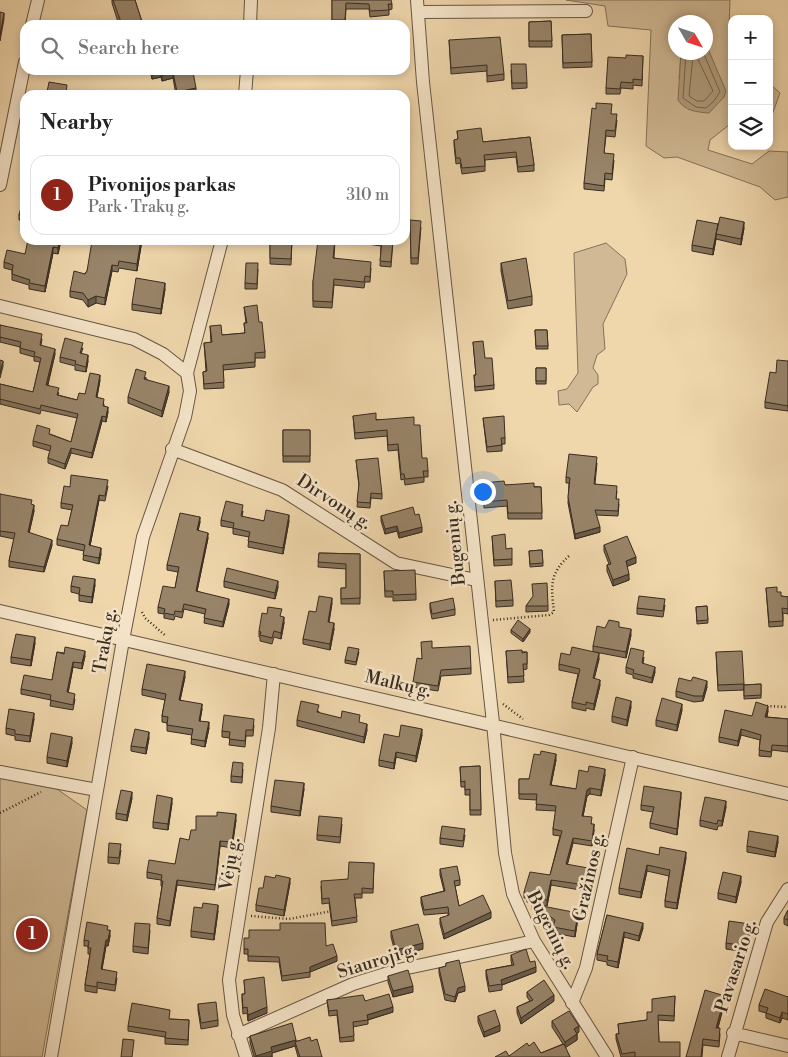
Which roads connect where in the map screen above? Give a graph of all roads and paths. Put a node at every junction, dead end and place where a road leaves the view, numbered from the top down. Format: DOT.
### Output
graph roads {
  1 [pos="38,0"];
  2 [pos="251,0"];
  3 [pos="418,6"];
  4 [pos="586,11"];
  5 [pos="33,20"];
  6 [pos="250,20"];
  7 [pos="22,75"];
  8 [pos="247,75"];
  9 [pos="245,90"];
  10 [pos="0,185"];
  11 [pos="221,245"];
  12 [pos="0,306"];
  13 [pos="187,373"];
  14 [pos="172,449"];
  15 [pos="570,555"];
  16 [pos="476,580"];
  17 [pos="141,607"];
  18 [pos="0,611"];
  19 [pos="482,621"];
  20 [pos="123,640"];
  21 [pos="185,654"];
  22 [pos="274,674"];
  23 [pos="490,694"];
  24 [pos="761,705"];
  25 [pos="788,708"];
  26 [pos="525,720"];
  27 [pos="493,724"];
  28 [pos="633,757"];
  29 [pos="0,772"];
  30 [pos="59,783"];
  31 [pos="97,790"];
  32 [pos="788,794"];
  33 [pos="0,813"];
  34 [pos="788,889"];
  35 [pos="335,909"];
  36 [pos="240,914"];
  37 [pos="534,941"];
  38 [pos="572,1003"];
  39 [pos="733,1033"];
  40 [pos="238,1035"];
  41 [pos="788,1046"];
  42 [pos="51,1057"];
  43 [pos="246,1057"];
  44 [pos="607,1057"];
  45 [pos="728,1057"];
  1 -- 5 [label="street"];
  2 -- 6 [label="street"];
  3 -- 4 [label="street"];
  3 -- 16 [label="street, Bugenių g."];
  7 -- 10 [label="street"];
  8 -- 9 [label="street"];
  11 -- 13 [label="street, Trakų g."];
  12 -- 13 [label="street"];
  13 -- 14 [label="street, Trakų g."];
  14 -- 16 [label="street, Dirvonų g."];
  14 -- 20 [label="street, Trakų g."];
  15 -- 19 [label="path"];
  16 -- 19 [label="street, Bugenių g."];
  17 -- 21 [label="path"];
  18 -- 20 [label="street, Malkų g."];
  19 -- 23 [label="street, Bugenių g."];
  20 -- 21 [label="street, Malkų g."];
  20 -- 31 [label="street, Trakų g."];
  21 -- 22 [label="street, Malkų g."];
  22 -- 27 [label="street, Malkų g."];
  22 -- 36 [label="street, Vėjų g."];
  23 -- 26 [label="path"];
  23 -- 27 [label="street, Bugenių g."];
  24 -- 25 [label="path"];
  27 -- 28 [label="street, Malkų g."];
  27 -- 37 [label="street, Bugenių g."];
  28 -- 32 [label="street, Malkų g."];
  28 -- 38 [label="street, Gražinos g."];
  29 -- 30 [label="street"];
  30 -- 31 [label="street"];
  30 -- 33 [label="path"];
  31 -- 42 [label="street, Trakų g."];
  34 -- 39 [label="street, Pavasario g."];
  35 -- 36 [label="path"];
  36 -- 40 [label="street, Vėjų g."];
  37 -- 38 [label="street, Bugenių g."];
  37 -- 40 [label="street, Siauroji g."];
  38 -- 44 [label="street, Bugenių g."];
  39 -- 41 [label="street"];
  39 -- 45 [label="street, Pavasario g."];
  40 -- 43 [label="street, Vėjų g."];
}
